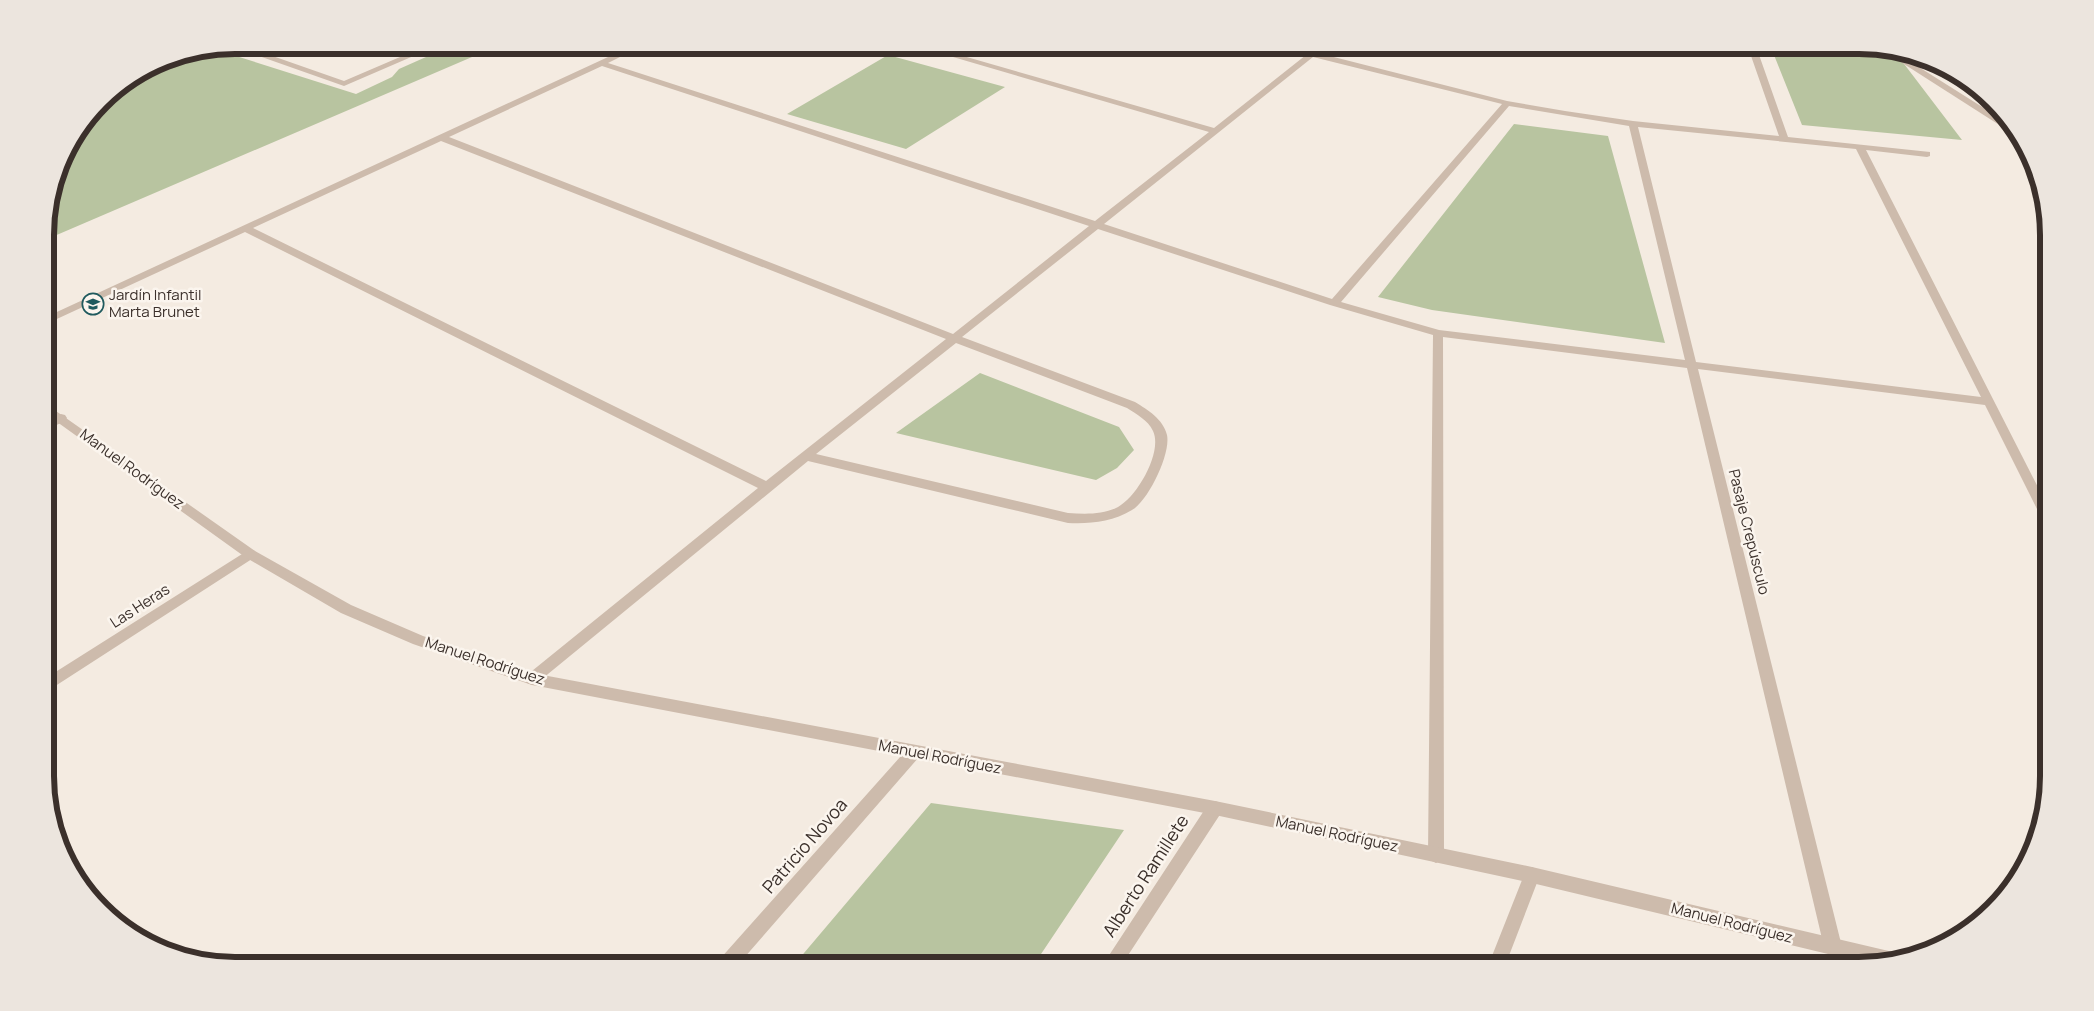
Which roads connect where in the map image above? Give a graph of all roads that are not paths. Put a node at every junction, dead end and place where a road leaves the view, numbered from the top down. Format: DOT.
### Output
graph roads {
  1 [pos="259,54"];
  2 [pos="414,54"];
  3 [pos="620,54"];
  4 [pos="947,54"];
  5 [pos="1312,54"];
  6 [pos="1755,54"];
  7 [pos="1899,58"];
  8 [pos="601,63"];
  9 [pos="1507,103"];
  10 [pos="2002,123"];
  11 [pos="1633,124"];
  12 [pos="1216,131"];
  13 [pos="440,137"];
  14 [pos="1785,140"];
  15 [pos="1860,148"];
  16 [pos="1927,154"];
  17 [pos="1096,227"];
  18 [pos="245,228"];
  19 [pos="1334,303"];
  20 [pos="54,317"];
  21 [pos="1438,333"];
  22 [pos="954,338"];
  23 [pos="1691,365"];
  24 [pos="1989,402"];
  25 [pos="54,413"];
  26 [pos="61,418"];
  27 [pos="54,422"];
  28 [pos="805,456"];
  29 [pos="766,487"];
  30 [pos="2040,503"];
  31 [pos="250,554"];
  32 [pos="532,678"];
  33 [pos="54,681"];
  34 [pos="914,752"];
  35 [pos="1214,808"];
  36 [pos="1436,855"];
  37 [pos="1532,875"];
  38 [pos="1833,947"];
  39 [pos="733,957"];
  40 [pos="1117,957"];
  41 [pos="1500,957"];
  42 [pos="1875,957"];
  1 -- 2 [label="street"];
  3 -- 8 [label="street"];
  4 -- 12 [label="street"];
  5 -- 9 [label="street"];
  5 -- 12 [label="street"];
  6 -- 14 [label="street"];
  7 -- 10 [label="street"];
  8 -- 13 [label="street"];
  8 -- 17 [label="street"];
  9 -- 11 [label="street"];
  9 -- 19 [label="street"];
  11 -- 14 [label="street"];
  11 -- 23 [label="street, Pasaje Crepúsculo"];
  12 -- 17 [label="street"];
  13 -- 18 [label="street"];
  13 -- 22 [label="street"];
  14 -- 15 [label="street"];
  15 -- 16 [label="street"];
  15 -- 24 [label="street"];
  17 -- 19 [label="street"];
  17 -- 22 [label="street"];
  18 -- 20 [label="street"];
  18 -- 29 [label="street"];
  19 -- 21 [label="street"];
  21 -- 23 [label="street"];
  21 -- 36 [label="street"];
  22 -- 28 [label="street"];
  22 -- 28 [label="street"];
  23 -- 24 [label="street"];
  23 -- 38 [label="street, Pasaje Crepúsculo"];
  24 -- 30 [label="street"];
  25 -- 26 [label="street, Manuel Rodríguez"];
  26 -- 27 [label="street"];
  26 -- 31 [label="street, Manuel Rodríguez"];
  28 -- 29 [label="street"];
  29 -- 32 [label="street"];
  31 -- 32 [label="street, Manuel Rodríguez"];
  31 -- 33 [label="street, Las Heras"];
  32 -- 34 [label="street, Manuel Rodríguez"];
  34 -- 35 [label="street, Manuel Rodríguez"];
  34 -- 39 [label="street, Patricio Novoa"];
  35 -- 36 [label="street, Manuel Rodríguez"];
  35 -- 40 [label="street, Alberto Ramillete"];
  36 -- 37 [label="street, Manuel Rodríguez"];
  37 -- 38 [label="street, Manuel Rodríguez"];
  37 -- 41 [label="street"];
  38 -- 42 [label="street, Manuel Rodríguez"];
}
